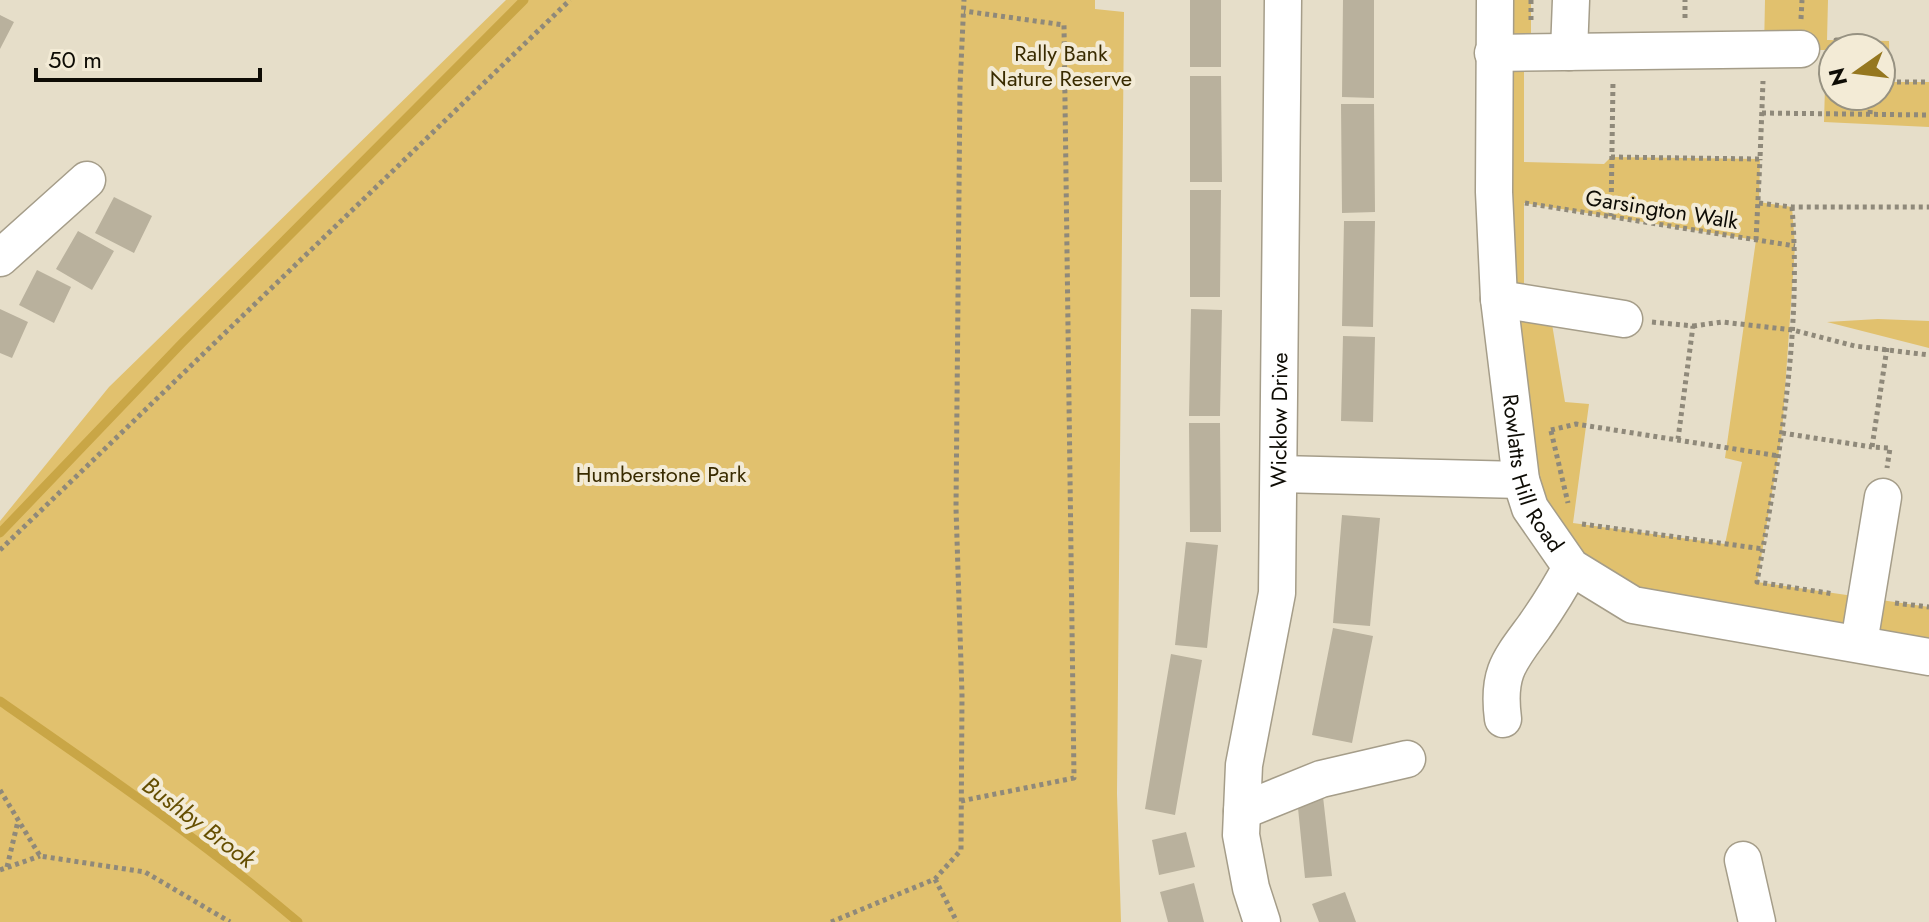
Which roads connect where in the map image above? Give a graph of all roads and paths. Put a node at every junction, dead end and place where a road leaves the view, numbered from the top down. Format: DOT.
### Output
graph roads {
  1 [pos="570,0"];
  2 [pos="964,0"];
  3 [pos="1283,0"];
  4 [pos="1495,0"];
  5 [pos="1571,0"];
  6 [pos="964,11"];
  7 [pos="1817,48"];
  8 [pos="1764,50"];
  9 [pos="1614,51"];
  10 [pos="1569,52"];
  11 [pos="1493,53"];
  12 [pos="1897,82"];
  13 [pos="1929,82"];
  14 [pos="1762,113"];
  15 [pos="1870,114"];
  16 [pos="1929,115"];
  17 [pos="1611,157"];
  18 [pos="1760,159"];
  19 [pos="87,180"];
  20 [pos="1524,203"];
  21 [pos="1759,203"];
  22 [pos="1792,207"];
  23 [pos="1929,207"];
  24 [pos="1611,216"];
  25 [pos="1756,240"];
  26 [pos="1795,246"];
  27 [pos="0,258"];
  28 [pos="1499,299"];
  29 [pos="1624,319"];
  30 [pos="1693,326"];
  31 [pos="1793,330"];
  32 [pos="1887,348"];
  33 [pos="1929,355"];
  34 [pos="1548,415"];
  35 [pos="1551,430"];
  36 [pos="1782,433"];
  37 [pos="1678,439"];
  38 [pos="1872,447"];
  39 [pos="1779,456"];
  40 [pos="1279,474"];
  41 [pos="1521,480"];
  42 [pos="1883,497"];
  43 [pos="1569,507"];
  44 [pos="1573,523"];
  45 [pos="1763,549"];
  46 [pos="0,550"];
  47 [pos="1571,567"];
  48 [pos="1866,598"];
  49 [pos="1929,607"];
  50 [pos="1859,643"];
  51 [pos="1929,657"];
  52 [pos="1503,719"];
  53 [pos="1407,759"];
  54 [pos="0,790"];
  55 [pos="961,801"];
  56 [pos="18,820"];
  57 [pos="1242,823"];
  58 [pos="40,856"];
  59 [pos="1743,860"];
  60 [pos="7,867"];
  61 [pos="0,870"];
  62 [pos="935,879"];
  63 [pos="850,919"];
  64 [pos="230,922"];
  65 [pos="831,922"];
  66 [pos="957,922"];
  67 [pos="1262,922"];
  68 [pos="1757,922"];
  1 -- 46 [label="path"];
  2 -- 6 [label="path"];
  3 -- 40 [label="street, Wicklow Drive"];
  4 -- 11 [label="street, Rowlatts Hill Road"];
  5 -- 10 [label="street"];
  6 -- 55 [label="path"];
  6 -- 55 [label="path"];
  7 -- 8 [label="street"];
  8 -- 9 [label="street"];
  8 -- 14 [label="path"];
  9 -- 10 [label="street"];
  9 -- 17 [label="path"];
  10 -- 11 [label="street"];
  11 -- 28 [label="street, Rowlatts Hill Road"];
  12 -- 13 [label="path"];
  14 -- 15 [label="path"];
  14 -- 18 [label="path"];
  15 -- 16 [label="path"];
  17 -- 18 [label="path"];
  17 -- 24 [label="path"];
  18 -- 21 [label="path"];
  19 -- 27 [label="street"];
  20 -- 24 [label="path, Garsington Walk"];
  21 -- 22 [label="path"];
  21 -- 25 [label="path"];
  22 -- 23 [label="path"];
  22 -- 26 [label="path"];
  24 -- 25 [label="path, Garsington Walk"];
  25 -- 26 [label="path, Garsington Walk"];
  26 -- 31 [label="path"];
  28 -- 29 [label="street"];
  28 -- 41 [label="street, Rowlatts Hill Road"];
  29 -- 30 [label="path"];
  30 -- 31 [label="path"];
  30 -- 37 [label="path"];
  31 -- 32 [label="path"];
  31 -- 36 [label="path"];
  32 -- 33 [label="path"];
  32 -- 38 [label="path"];
  34 -- 35 [label="path"];
  35 -- 37 [label="path"];
  35 -- 43 [label="path"];
  36 -- 38 [label="path"];
  36 -- 39 [label="path"];
  37 -- 39 [label="path"];
  38 -- 42 [label="path"];
  39 -- 45 [label="path"];
  40 -- 41 [label="street"];
  40 -- 57 [label="street, Wicklow Drive"];
  41 -- 47 [label="street, Rowlatts Hill Road"];
  42 -- 48 [label="street"];
  44 -- 45 [label="path"];
  45 -- 48 [label="path"];
  47 -- 50 [label="street, Rowlatts Hill Road"];
  47 -- 52 [label="street"];
  48 -- 49 [label="path"];
  48 -- 50 [label="street"];
  50 -- 51 [label="street, Rowlatts Hill Road"];
  53 -- 57 [label="street"];
  54 -- 56 [label="path"];
  55 -- 62 [label="path"];
  56 -- 58 [label="path"];
  56 -- 60 [label="path"];
  57 -- 67 [label="street, Wicklow Drive"];
  58 -- 60 [label="path"];
  58 -- 64 [label="path"];
  59 -- 68 [label="street"];
  60 -- 61 [label="path"];
  62 -- 63 [label="path"];
  62 -- 66 [label="path"];
  63 -- 65 [label="path"];
}
